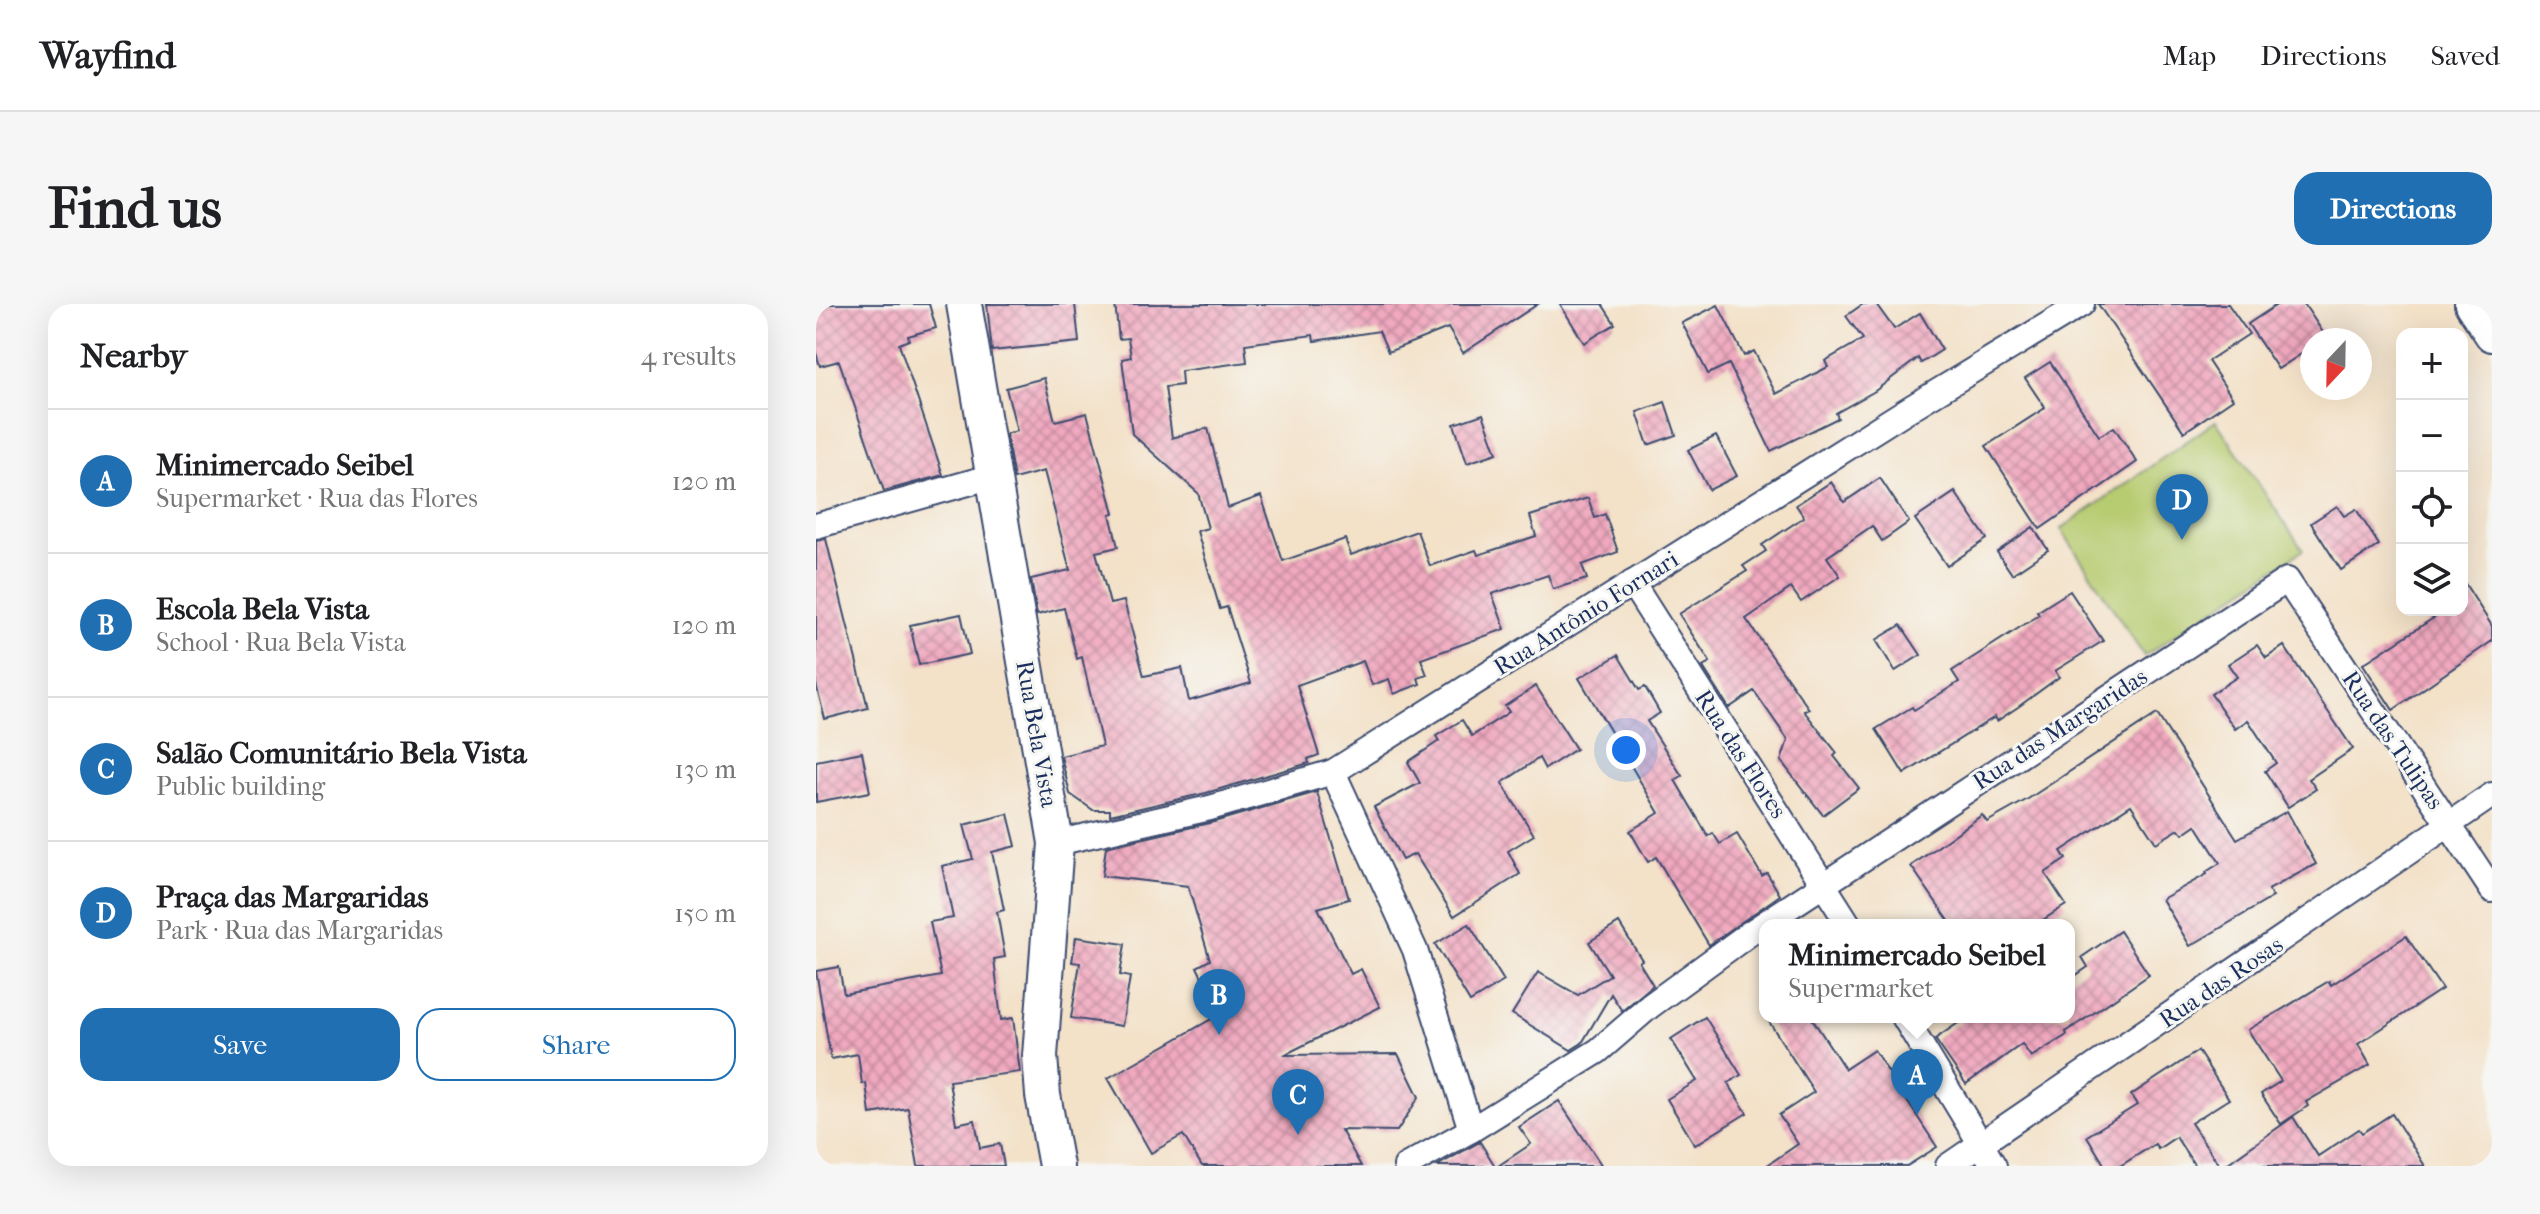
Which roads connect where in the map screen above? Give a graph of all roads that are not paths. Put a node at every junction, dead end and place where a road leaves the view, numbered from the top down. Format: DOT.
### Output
graph roads {
  1 [pos="964,304"];
  2 [pos="2082,304"];
  3 [pos="2472,304"];
  4 [pos="2492,334"];
  5 [pos="993,476"];
  6 [pos="816,526"];
  7 [pos="1632,583"];
  8 [pos="2293,590"];
  9 [pos="1333,772"];
  10 [pos="2492,795"];
  11 [pos="2450,826"];
  12 [pos="1056,843"];
  13 [pos="1824,884"];
  14 [pos="2492,890"];
  15 [pos="1771,919"];
  16 [pos="1845,919"];
  17 [pos="1759,927"];
  18 [pos="1908,1023"];
  19 [pos="1471,1130"];
  20 [pos="1980,1145"];
  21 [pos="1056,1166"];
  22 [pos="1406,1166"];
  23 [pos="1948,1166"];
  24 [pos="1994,1166"];
  1 -- 5 [label="main road, Rua Bela Vista"];
  2 -- 7 [label="street, Rua Antônio Fornari"];
  3 -- 4 [label="main road"];
  5 -- 6 [label="street"];
  5 -- 12 [label="main road, Rua Bela Vista"];
  7 -- 9 [label="street, Rua Antônio Fornari"];
  7 -- 13 [label="street, Rua das Flores"];
  8 -- 11 [label="street, Rua das Tulipas"];
  8 -- 13 [label="street, Rua das Margaridas"];
  9 -- 12 [label="street, Rua Antônio Fornari"];
  9 -- 19 [label="street"];
  10 -- 11 [label="street, Rua das Rosas"];
  11 -- 14 [label="street, Rua das Tulipas"];
  11 -- 20 [label="street, Rua das Rosas"];
  12 -- 21 [label="main road, Rua Bela Vista"];
  13 -- 15 [label="street"];
  13 -- 16 [label="street, Rua das Flores"];
  17 -- 19 [label="street"];
  18 -- 20 [label="street"];
  19 -- 22 [label="street"];
  20 -- 23 [label="street, Rua das Rosas"];
  20 -- 24 [label="street"];
}
